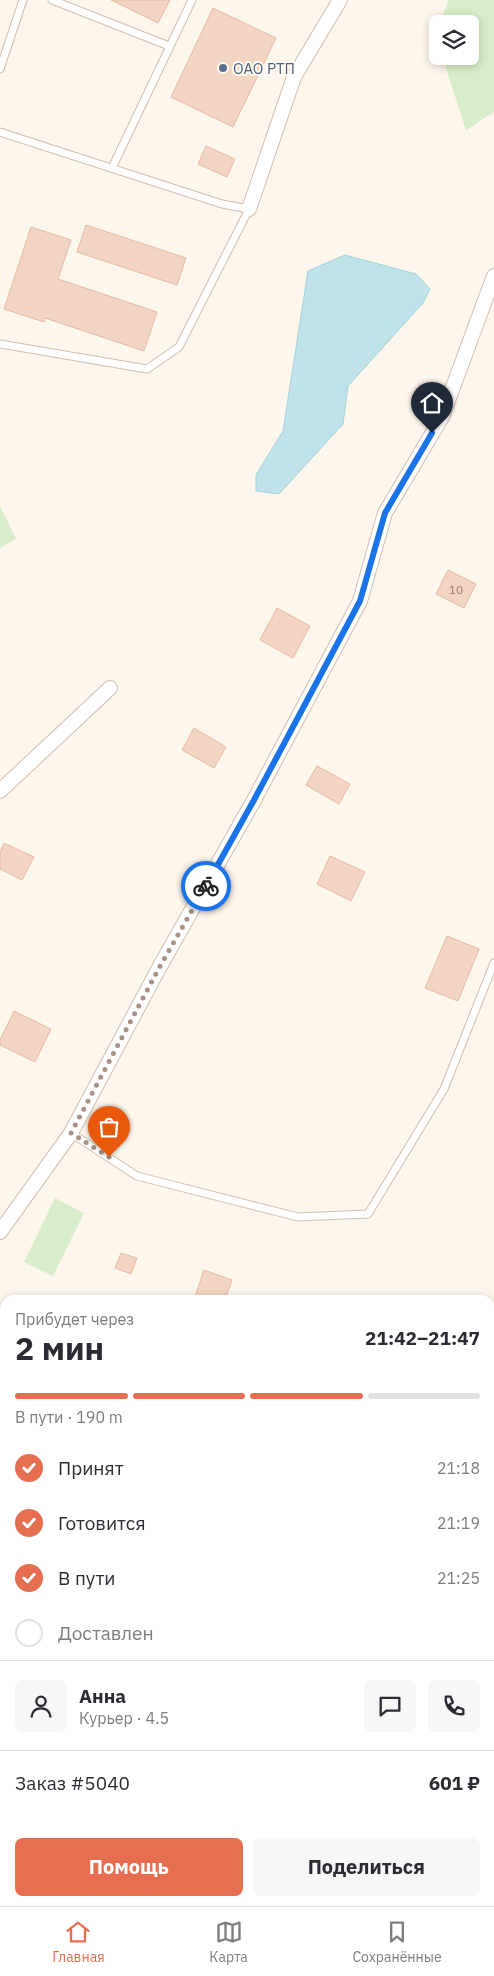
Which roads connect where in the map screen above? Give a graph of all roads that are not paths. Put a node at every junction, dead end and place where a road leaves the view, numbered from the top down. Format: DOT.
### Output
graph roads {
  1 [pos="23,0"];
  2 [pos="52,0"];
  3 [pos="192,0"];
  4 [pos="340,0"];
  5 [pos="169,46"];
  6 [pos="0,69"];
  7 [pos="0,132"];
  8 [pos="112,168"];
  9 [pos="250,209"];
  10 [pos="494,276"];
  11 [pos="0,344"];
  12 [pos="110,688"];
  13 [pos="0,791"];
  14 [pos="494,962"];
  15 [pos="71,1133"];
  16 [pos="0,1232"];
  1 -- 6 [label="lane"];
  2 -- 5 [label="lane"];
  3 -- 5 [label="lane"];
  4 -- 9 [label="street"];
  5 -- 8 [label="lane"];
  7 -- 8 [label="lane"];
  8 -- 9 [label="lane"];
  9 -- 11 [label="lane"];
  10 -- 15 [label="street"];
  12 -- 13 [label="street"];
  14 -- 15 [label="lane"];
  15 -- 16 [label="street"];
}
